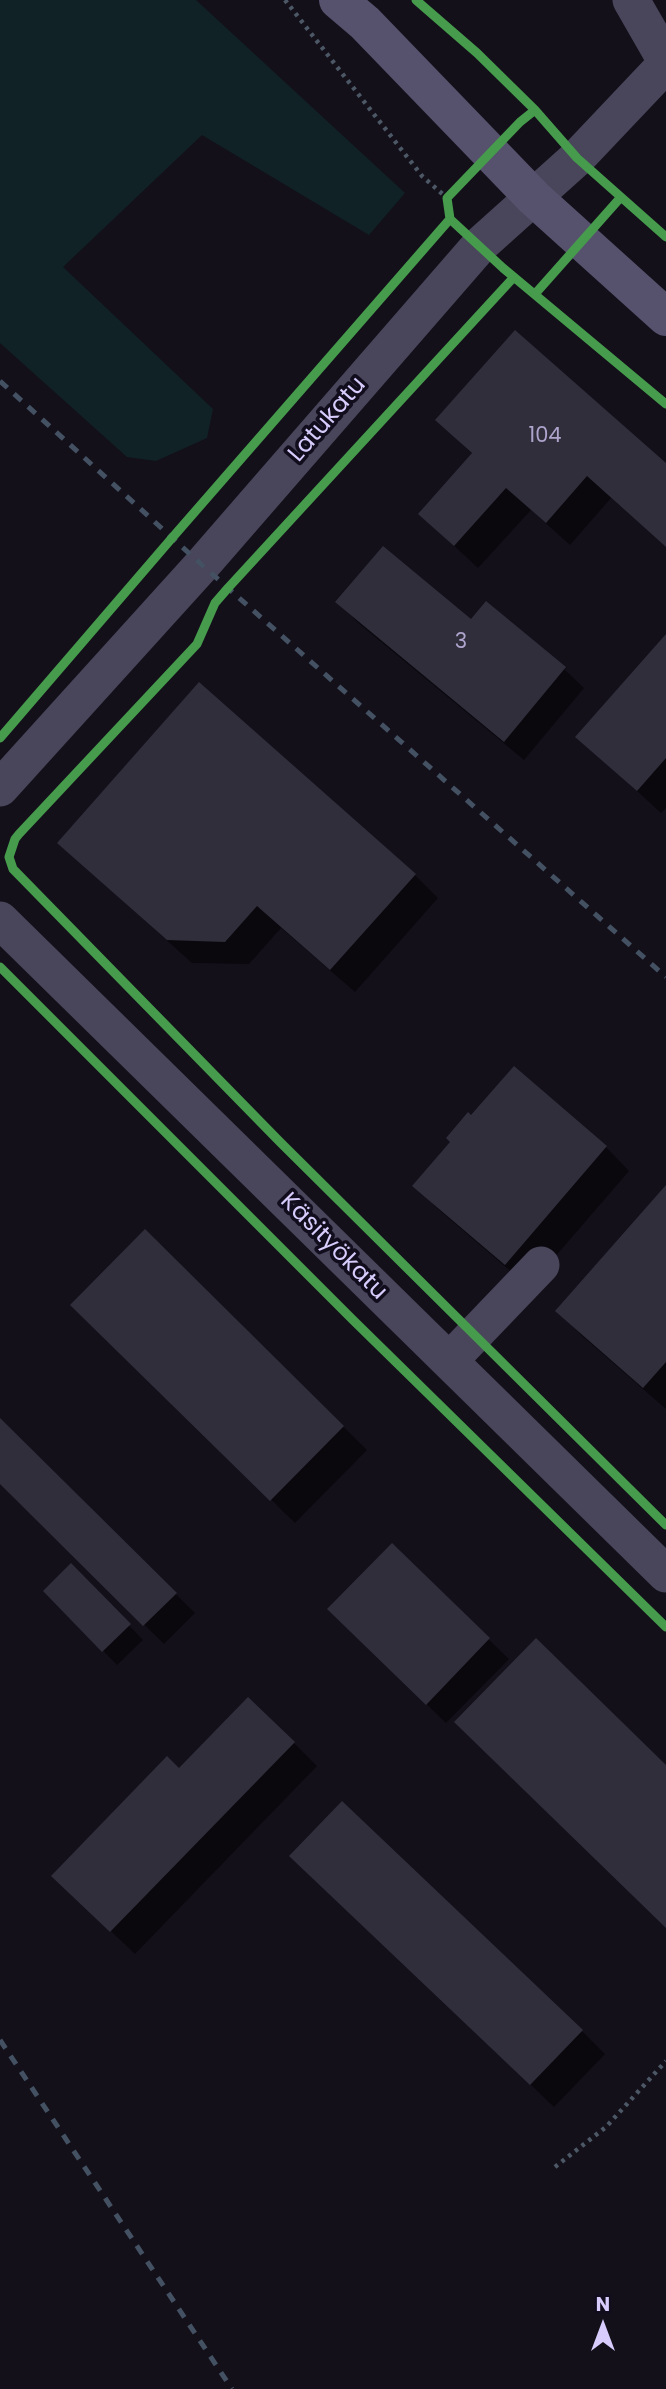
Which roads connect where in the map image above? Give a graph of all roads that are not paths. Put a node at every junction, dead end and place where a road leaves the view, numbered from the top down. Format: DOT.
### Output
graph roads {
  1 [pos="338,0"];
  2 [pos="631,0"];
  3 [pos="666,62"];
  4 [pos="534,198"];
  5 [pos="666,317"];
  6 [pos="0,788"];
  7 [pos="0,920"];
  8 [pos="541,1265"];
  9 [pos="449,1361"];
  10 [pos="666,1574"];
  1 -- 4 [label="main road"];
  2 -- 3 [label="street"];
  3 -- 4 [label="street, Latukatu"];
  4 -- 5 [label="main road"];
  4 -- 6 [label="street, Latukatu"];
  7 -- 9 [label="street, Käsityökatu"];
  8 -- 9 [label="street"];
  9 -- 10 [label="street, Käsityökatu"];
}
